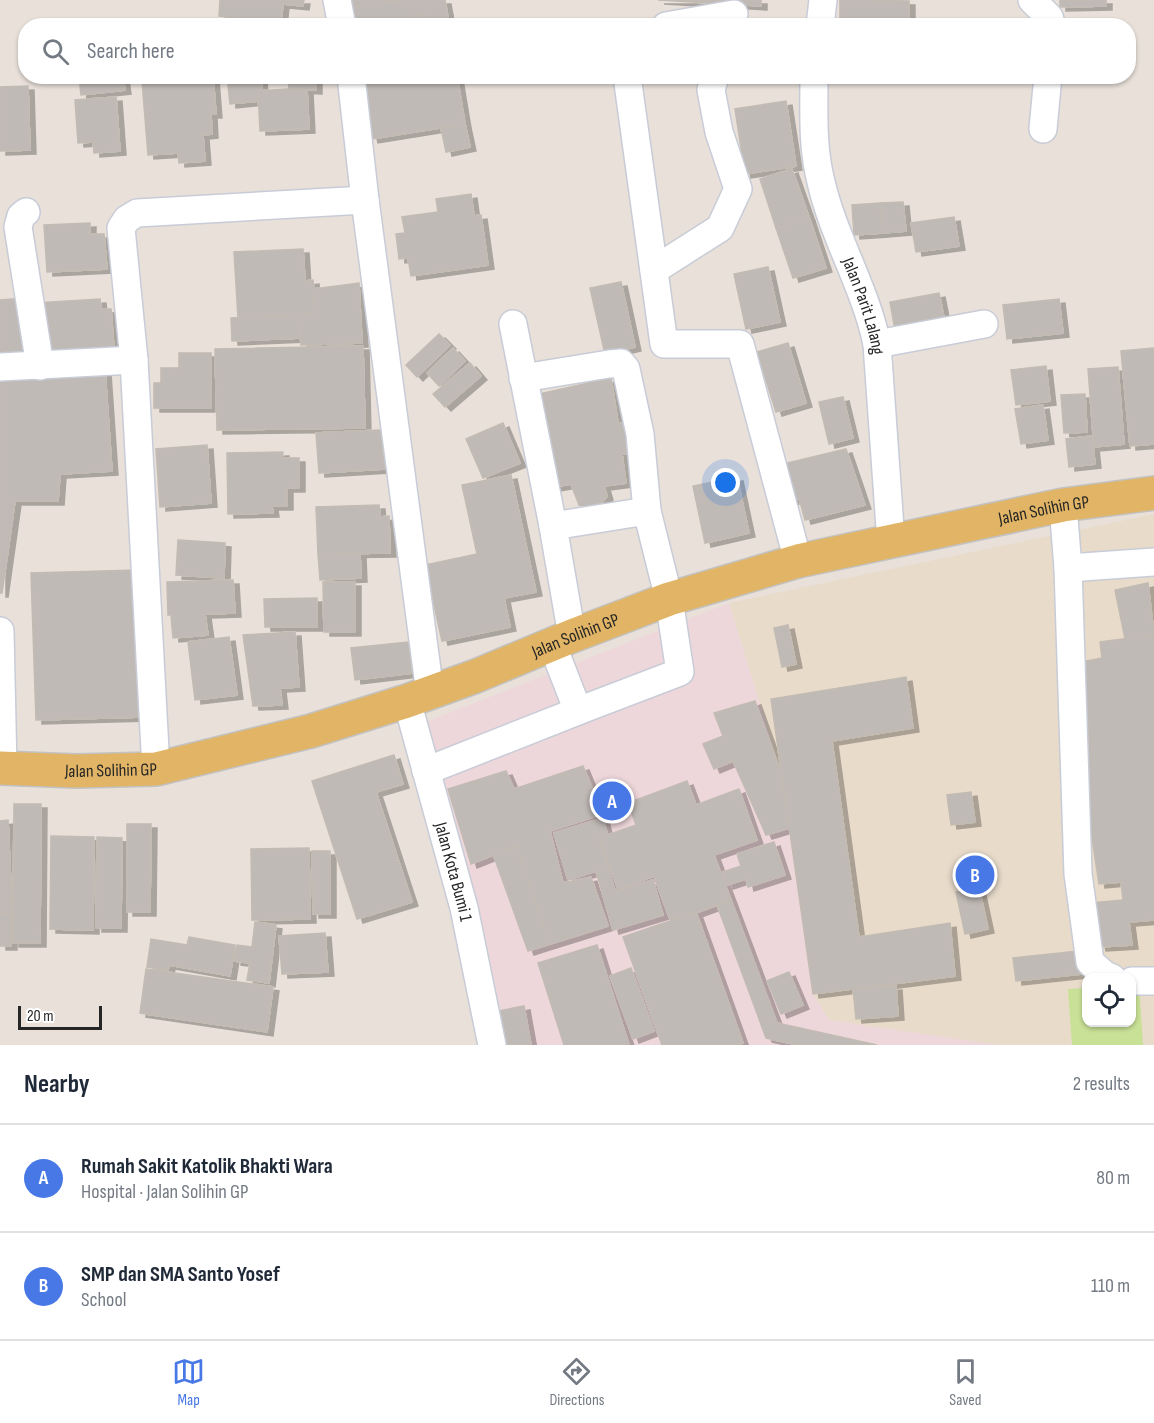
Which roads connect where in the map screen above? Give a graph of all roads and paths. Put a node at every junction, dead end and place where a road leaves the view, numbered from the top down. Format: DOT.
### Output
graph roads {
  1 [pos="337,0"];
  2 [pos="823,0"];
  3 [pos="1032,0"];
  4 [pos="340,18"];
  5 [pos="711,18"];
  6 [pos="733,18"];
  7 [pos="821,18"];
  8 [pos="1050,18"];
  9 [pos="352,84"];
  10 [pos="628,84"];
  11 [pos="713,84"];
  12 [pos="814,84"];
  13 [pos="1047,84"];
  14 [pos="1043,129"];
  15 [pos="365,200"];
  16 [pos="26,212"];
  17 [pos="654,270"];
  18 [pos="513,324"];
  19 [pos="984,324"];
  20 [pos="877,344"];
  21 [pos="134,360"];
  22 [pos="40,366"];
  23 [pos="0,368"];
  24 [pos="523,378"];
  25 [pos="1154,493"];
  26 [pos="1063,505"];
  27 [pos="647,511"];
  28 [pos="553,526"];
  29 [pos="891,542"];
  30 [pos="798,561"];
  31 [pos="1154,562"];
  32 [pos="1068,568"];
  33 [pos="669,599"];
  34 [pos="0,631"];
  35 [pos="562,640"];
  36 [pos="418,697"];
  37 [pos="579,711"];
  38 [pos="2,768"];
  39 [pos="156,768"];
  40 [pos="426,771"];
  41 [pos="1103,973"];
  42 [pos="1136,981"];
  43 [pos="1154,981"];
  44 [pos="492,1045"];
  1 -- 4 [label="street"];
  2 -- 7 [label="street"];
  3 -- 8 [label="street"];
  5 -- 6 [label="street"];
  9 -- 15 [label="street, Jalan Kota Bumi 1"];
  10 -- 17 [label="street"];
  11 -- 17 [label="street"];
  12 -- 20 [label="street, Jalan Parit Lalang"];
  13 -- 14 [label="street"];
  15 -- 21 [label="street"];
  15 -- 36 [label="street, Jalan Kota Bumi 1"];
  16 -- 22 [label="street"];
  17 -- 30 [label="street"];
  18 -- 24 [label="street"];
  19 -- 20 [label="street"];
  20 -- 29 [label="street, Jalan Parit Lalang"];
  21 -- 22 [label="street"];
  21 -- 39 [label="street"];
  22 -- 23 [label="street"];
  24 -- 27 [label="street"];
  24 -- 28 [label="street"];
  25 -- 26 [label="main road, Jalan Solihin GP"];
  26 -- 29 [label="main road, Jalan Solihin GP"];
  26 -- 32 [label="street"];
  27 -- 28 [label="street"];
  27 -- 33 [label="street"];
  28 -- 35 [label="street"];
  29 -- 30 [label="main road, Jalan Solihin GP"];
  30 -- 33 [label="main road, Jalan Solihin GP"];
  31 -- 32 [label="street"];
  32 -- 41 [label="street"];
  33 -- 35 [label="main road, Jalan Solihin GP"];
  33 -- 37 [label="street"];
  34 -- 38 [label="street"];
  35 -- 36 [label="main road, Jalan Solihin GP"];
  35 -- 37 [label="street"];
  36 -- 39 [label="main road, Jalan Solihin GP"];
  36 -- 40 [label="street, Jalan Kota Bumi 1"];
  37 -- 40 [label="street"];
  38 -- 39 [label="main road, Jalan Solihin GP"];
  40 -- 44 [label="street, Jalan Kota Bumi 1"];
  42 -- 43 [label="street"];
}
